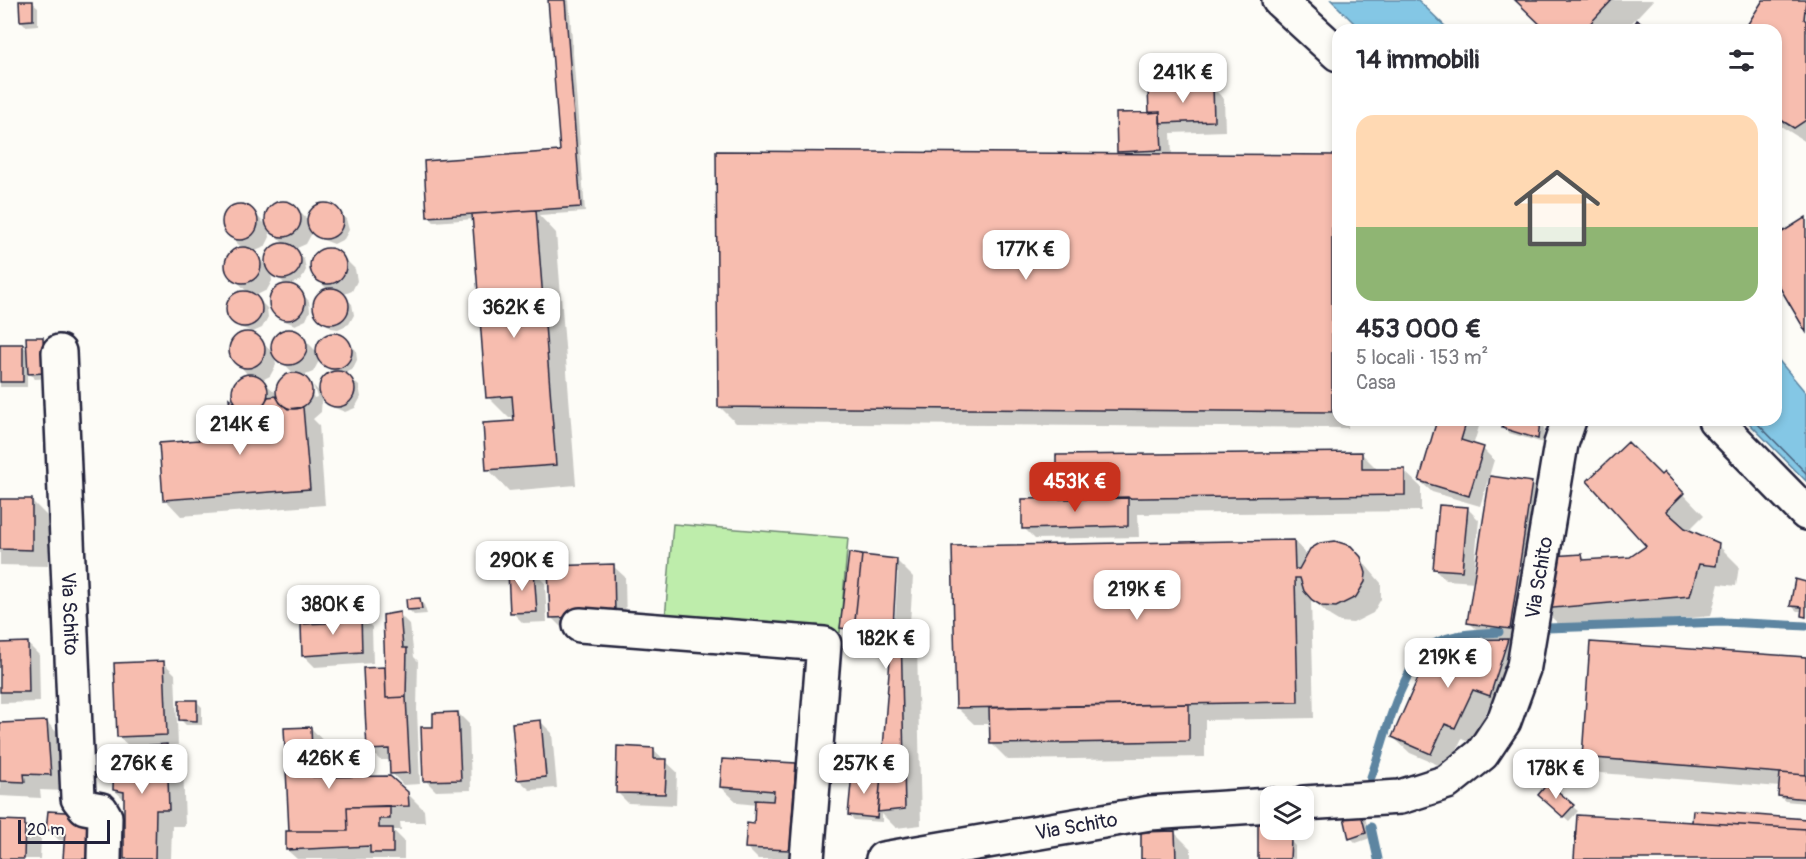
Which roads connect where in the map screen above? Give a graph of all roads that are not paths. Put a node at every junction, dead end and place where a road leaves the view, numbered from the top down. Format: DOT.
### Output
graph roads {
  1 [pos="1278,0"];
  2 [pos="1332,49"];
  3 [pos="59,352"];
  4 [pos="1721,426"];
  5 [pos="1564,428"];
  6 [pos="1806,513"];
  7 [pos="580,625"];
  8 [pos="1314,802"];
  9 [pos="1260,806"];
  10 [pos="104,859"];
  11 [pos="807,859"];
  12 [pos="883,859"];
  1 -- 2 [label="street"];
  3 -- 10 [label="street, Via Schito"];
  4 -- 6 [label="street"];
  5 -- 8 [label="street, Via Schito"];
  7 -- 11 [label="street"];
  9 -- 12 [label="street, Via Schito"];
}
